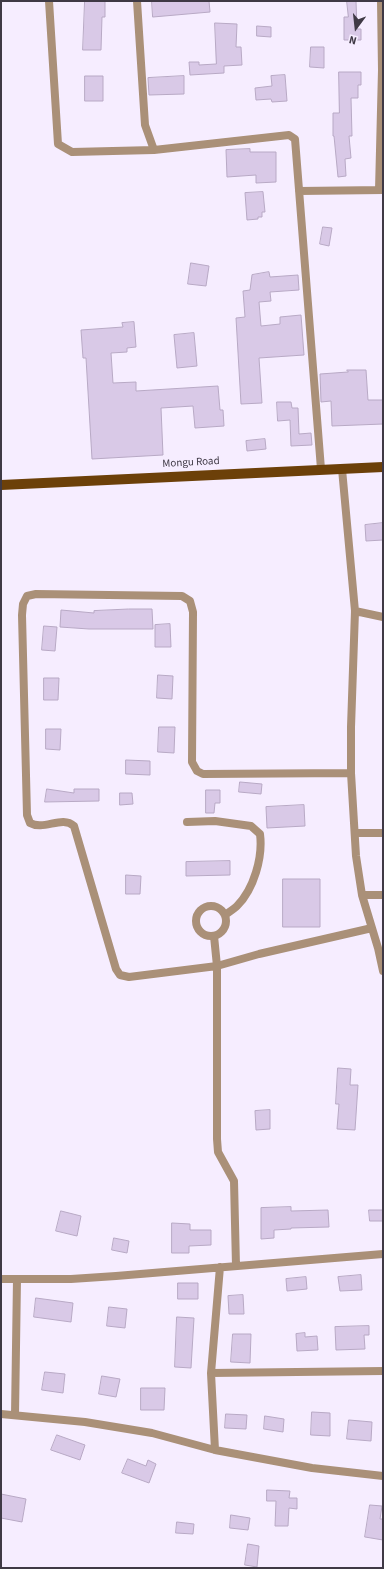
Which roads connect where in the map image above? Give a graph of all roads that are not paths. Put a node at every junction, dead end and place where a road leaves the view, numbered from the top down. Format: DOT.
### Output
graph roads {
  1 [pos="48,1"];
  2 [pos="137,1"];
  3 [pos="381,1"];
  4 [pos="154,150"];
  5 [pos="381,190"];
  6 [pos="299,191"];
  7 [pos="383,467"];
  8 [pos="321,469"];
  9 [pos="342,469"];
  10 [pos="1,485"];
  11 [pos="355,611"];
  12 [pos="383,617"];
  13 [pos="351,773"];
  14 [pos="187,822"];
  15 [pos="355,833"];
  16 [pos="383,833"];
  17 [pos="362,895"];
  18 [pos="383,895"];
  19 [pos="225,915"];
  20 [pos="372,928"];
  21 [pos="214,936"];
  22 [pos="380,948"];
  23 [pos="217,966"];
  24 [pos="383,971"];
  25 [pos="383,1254"];
  26 [pos="236,1266"];
  27 [pos="220,1267"];
  28 [pos="1,1279"];
  29 [pos="17,1279"];
  30 [pos="383,1371"];
  31 [pos="211,1373"];
  32 [pos="1,1414"];
  33 [pos="16,1416"];
  34 [pos="215,1450"];
  35 [pos="383,1476"];
  1 -- 4 [label="street"];
  2 -- 4 [label="street"];
  3 -- 5 [label="street"];
  4 -- 6 [label="street"];
  5 -- 6 [label="street"];
  6 -- 8 [label="street"];
  7 -- 9 [label="main road, Mongu Road"];
  8 -- 9 [label="main road, Mongu Road"];
  8 -- 10 [label="main road, Mongu Road"];
  9 -- 11 [label="street"];
  11 -- 12 [label="street"];
  11 -- 13 [label="street"];
  13 -- 15 [label="street"];
  13 -- 23 [label="street"];
  14 -- 19 [label="street"];
  15 -- 16 [label="street"];
  15 -- 17 [label="street"];
  17 -- 18 [label="street"];
  17 -- 20 [label="street"];
  19 -- 21 [label="street"];
  19 -- 21 [label="street"];
  20 -- 22 [label="street"];
  20 -- 23 [label="street"];
  21 -- 23 [label="street"];
  22 -- 24 [label="street"];
  23 -- 26 [label="street"];
  25 -- 26 [label="street"];
  26 -- 27 [label="street"];
  27 -- 29 [label="street"];
  27 -- 31 [label="street"];
  28 -- 29 [label="street"];
  29 -- 33 [label="street"];
  30 -- 31 [label="street"];
  31 -- 34 [label="street"];
  32 -- 33 [label="street"];
  33 -- 34 [label="street"];
  34 -- 35 [label="street"];
}
